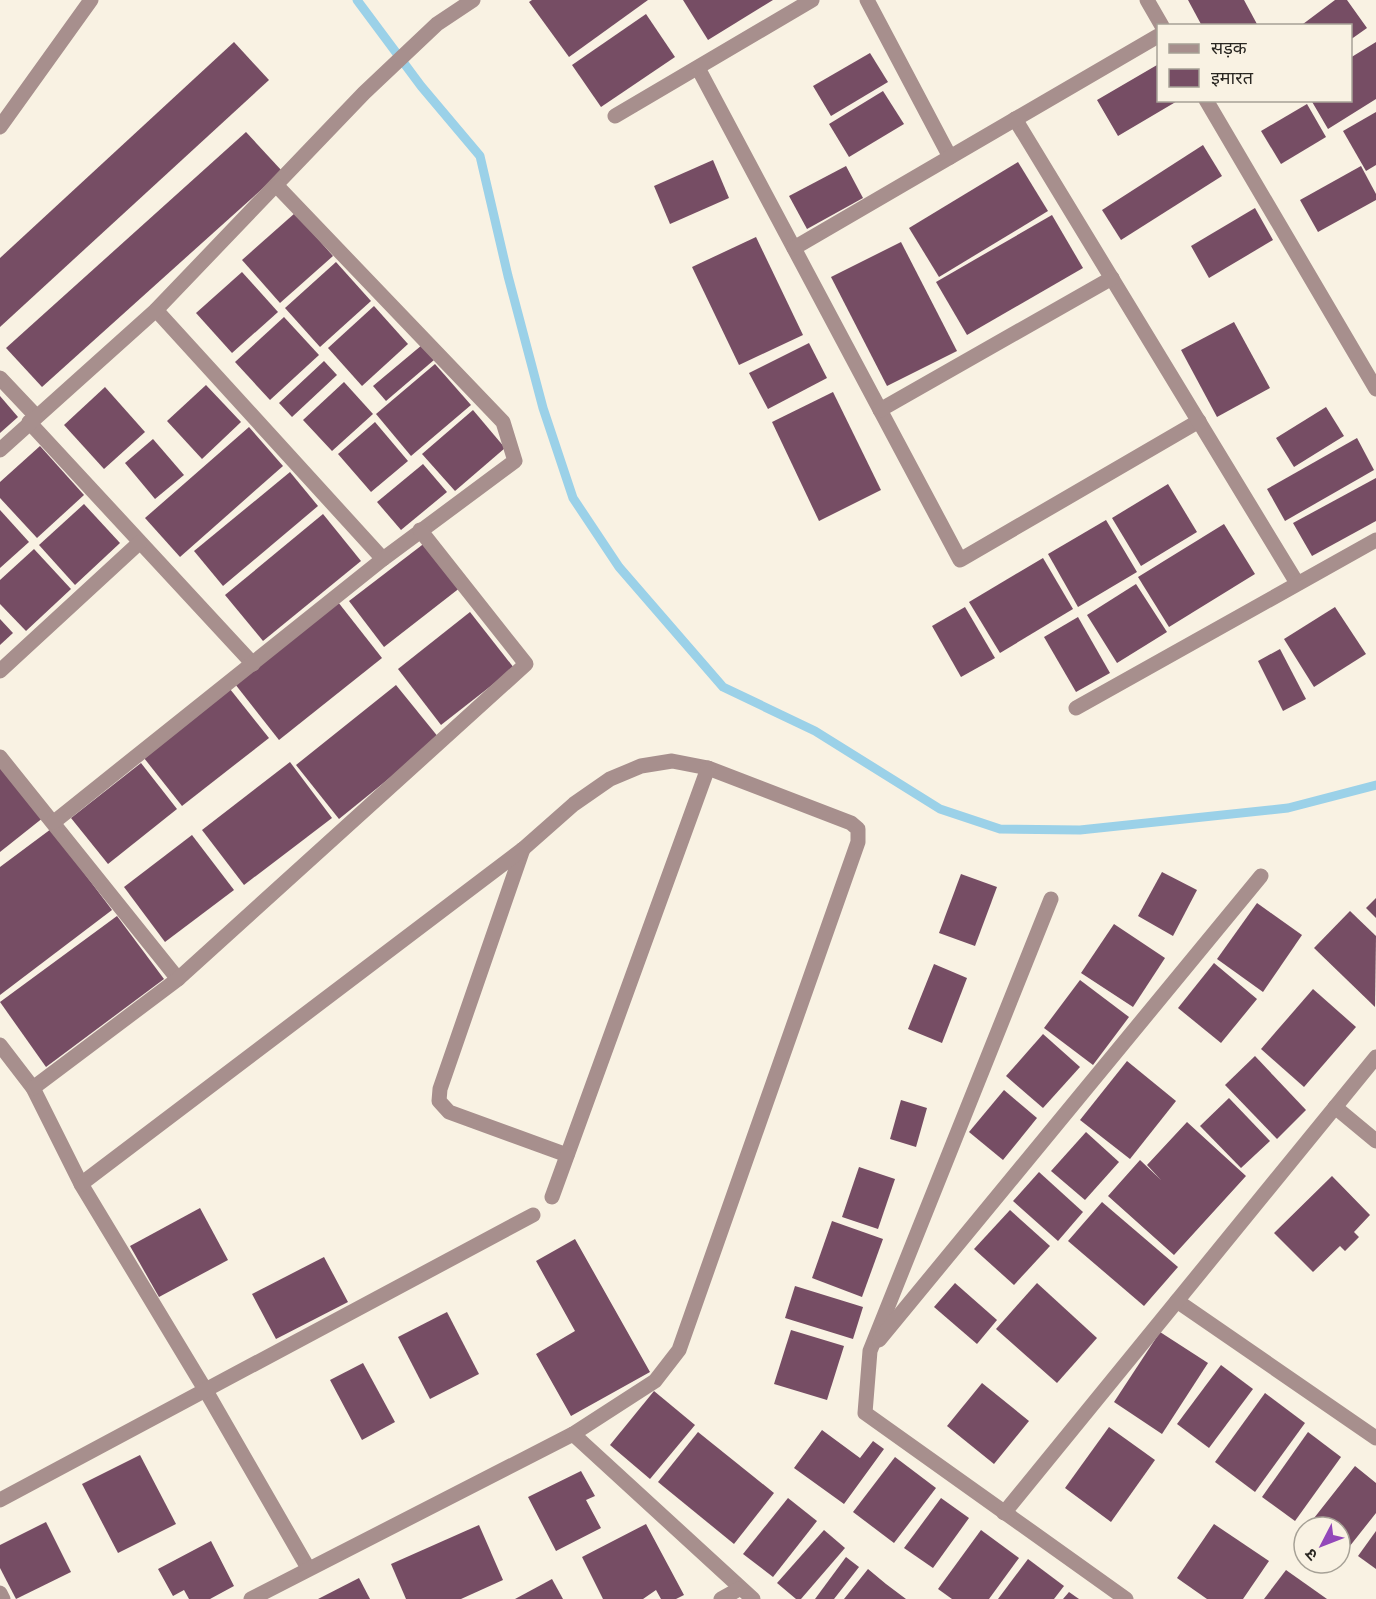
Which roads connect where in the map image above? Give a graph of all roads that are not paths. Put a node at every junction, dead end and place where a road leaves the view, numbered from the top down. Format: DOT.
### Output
graph roads {
  1 [pos="91,0"];
  2 [pos="473,0"];
  3 [pos="812,0"];
  4 [pos="867,0"];
  5 [pos="1146,0"];
  6 [pos="1161,24"];
  7 [pos="1157,37"];
  8 [pos="698,68"];
  9 [pos="1207,102"];
  10 [pos="615,116"];
  11 [pos="1015,119"];
  12 [pos="0,127"];
  13 [pos="950,157"];
  14 [pos="277,186"];
  15 [pos="794,248"];
  16 [pos="1112,278"];
  17 [pos="156,310"];
  18 [pos="0,378"];
  19 [pos="1375,386"];
  20 [pos="880,410"];
  21 [pos="32,419"];
  22 [pos="1199,421"];
  23 [pos="0,450"];
  24 [pos="420,530"];
  25 [pos="1376,540"];
  26 [pos="139,543"];
  27 [pos="383,559"];
  28 [pos="1297,583"];
  29 [pos="253,664"];
  30 [pos="0,671"];
  31 [pos="1076,708"];
  32 [pos="0,757"];
  33 [pos="708,768"];
  34 [pos="54,822"];
  35 [pos="523,849"];
  36 [pos="1261,876"];
  37 [pos="1051,899"];
  38 [pos="178,980"];
  39 [pos="0,1045"];
  40 [pos="1376,1057"];
  41 [pos="33,1088"];
  42 [pos="1335,1107"];
  43 [pos="1376,1141"];
  44 [pos="567,1155"];
  45 [pos="81,1184"];
  46 [pos="552,1197"];
  47 [pos="533,1215"];
  48 [pos="1177,1301"];
  49 [pos="870,1352"];
  50 [pos="206,1391"];
  51 [pos="573,1434"];
  52 [pos="1376,1438"];
  53 [pos="0,1500"];
  54 [pos="1004,1513"];
  55 [pos="308,1568"];
  56 [pos="739,1589"];
  57 [pos="0,1593"];
  58 [pos="3,1599"];
  59 [pos="251,1599"];
  60 [pos="721,1599"];
  61 [pos="753,1599"];
  62 [pos="1126,1599"];
  1 -- 12 [label="street"];
  2 -- 14 [label="street"];
  3 -- 8 [label="street"];
  4 -- 13 [label="street"];
  5 -- 6 [label="street"];
  7 -- 11 [label="street"];
  8 -- 10 [label="street"];
  8 -- 15 [label="street"];
  9 -- 19 [label="street"];
  11 -- 13 [label="street"];
  11 -- 16 [label="street"];
  13 -- 15 [label="street"];
  14 -- 17 [label="street"];
  14 -- 24 [label="street"];
  15 -- 20 [label="street"];
  16 -- 20 [label="street"];
  16 -- 22 [label="street"];
  17 -- 21 [label="street"];
  17 -- 27 [label="street"];
  18 -- 21 [label="street"];
  20 -- 22 [label="street"];
  21 -- 23 [label="street"];
  21 -- 26 [label="street"];
  22 -- 28 [label="street"];
  24 -- 27 [label="street"];
  24 -- 38 [label="street"];
  25 -- 28 [label="street"];
  26 -- 29 [label="street"];
  26 -- 30 [label="street"];
  27 -- 29 [label="street"];
  28 -- 31 [label="street"];
  29 -- 34 [label="street"];
  32 -- 34 [label="street"];
  33 -- 35 [label="street"];
  33 -- 44 [label="street"];
  33 -- 51 [label="street"];
  34 -- 38 [label="street"];
  35 -- 44 [label="street"];
  35 -- 45 [label="street"];
  36 -- 49 [label="street"];
  37 -- 49 [label="street"];
  38 -- 41 [label="street"];
  39 -- 41 [label="street"];
  40 -- 42 [label="street"];
  41 -- 45 [label="street"];
  42 -- 43 [label="street"];
  42 -- 48 [label="street"];
  44 -- 46 [label="street"];
  45 -- 50 [label="street"];
  47 -- 50 [label="street"];
  48 -- 52 [label="street"];
  48 -- 54 [label="street"];
  49 -- 54 [label="street"];
  50 -- 53 [label="street"];
  50 -- 55 [label="street"];
  51 -- 55 [label="street"];
  51 -- 56 [label="street"];
  54 -- 62 [label="street"];
  55 -- 59 [label="street"];
  56 -- 60 [label="street"];
  56 -- 61 [label="street"];
  57 -- 58 [label="street"];
}
